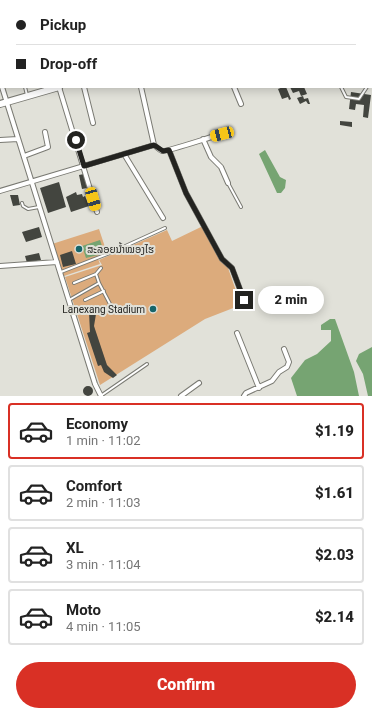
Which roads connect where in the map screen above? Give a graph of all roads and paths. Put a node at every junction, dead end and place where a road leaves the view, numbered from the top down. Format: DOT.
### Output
graph roads {
  1 [pos="1,88"];
  2 [pos="25,88"];
  3 [pos="47,88"];
  4 [pos="59,88"];
  5 [pos="84,88"];
  6 [pos="142,88"];
  7 [pos="234,88"];
  8 [pos="342,88"];
  9 [pos="366,88"];
  10 [pos="27,96"];
  11 [pos="3,103"];
  12 [pos="241,104"];
  13 [pos="94,123"];
  14 [pos="45,132"];
  15 [pos="222,134"];
  16 [pos="18,139"];
  17 [pos="203,139"];
  18 [pos="0,140"];
  19 [pos="154,145"];
  20 [pos="169,150"];
  21 [pos="124,154"];
  22 [pos="24,156"];
  23 [pos="84,166"];
  24 [pos="33,182"];
  25 [pos="228,183"];
  26 [pos="0,192"];
  27 [pos="22,203"];
  28 [pos="40,206"];
  29 [pos="241,206"];
  30 [pos="97,212"];
  31 [pos="163,218"];
  32 [pos="165,228"];
  33 [pos="57,262"];
  34 [pos="0,266"];
  35 [pos="101,268"];
  36 [pos="60,272"];
  37 [pos="96,274"];
  38 [pos="74,283"];
  39 [pos="99,283"];
  40 [pos="104,291"];
  41 [pos="69,300"];
  42 [pos="85,300"];
  43 [pos="244,300"];
  44 [pos="110,304"];
  45 [pos="237,333"];
  46 [pos="284,349"];
  47 [pos="147,364"];
  48 [pos="199,383"];
  49 [pos="259,388"];
  50 [pos="101,396"];
  51 [pos="181,396"];
  52 [pos="244,396"];
  1 -- 11 [label="street"];
  2 -- 10 [label="lane"];
  3 -- 10 [label="main road"];
  4 -- 23 [label="street"];
  5 -- 13 [label="street"];
  6 -- 19 [label="street"];
  7 -- 12 [label="street"];
  8 -- 9 [label="lane"];
  10 -- 11 [label="main road"];
  11 -- 16 [label="street"];
  14 -- 22 [label="street"];
  15 -- 17 [label="street"];
  16 -- 18 [label="street"];
  16 -- 22 [label="street"];
  17 -- 20 [label="street"];
  17 -- 25 [label="street"];
  19 -- 20 [label="street"];
  19 -- 21 [label="street"];
  20 -- 43 [label="street"];
  21 -- 23 [label="street"];
  21 -- 31 [label="street"];
  22 -- 24 [label="street"];
  23 -- 24 [label="street"];
  23 -- 30 [label="street"];
  24 -- 26 [label="street"];
  24 -- 28 [label="street"];
  25 -- 29 [label="lane"];
  27 -- 28 [label="lane"];
  28 -- 33 [label="street"];
  32 -- 36 [label="lane"];
  33 -- 34 [label="street"];
  33 -- 36 [label="street"];
  35 -- 37 [label="lane"];
  36 -- 41 [label="street"];
  37 -- 38 [label="lane"];
  37 -- 39 [label="lane"];
  39 -- 40 [label="lane"];
  39 -- 41 [label="lane"];
  40 -- 42 [label="lane"];
  40 -- 44 [label="lane"];
  41 -- 50 [label="street"];
  45 -- 49 [label="street"];
  46 -- 49 [label="street"];
  47 -- 50 [label="lane"];
  48 -- 51 [label="street"];
  49 -- 52 [label="street"];
}
